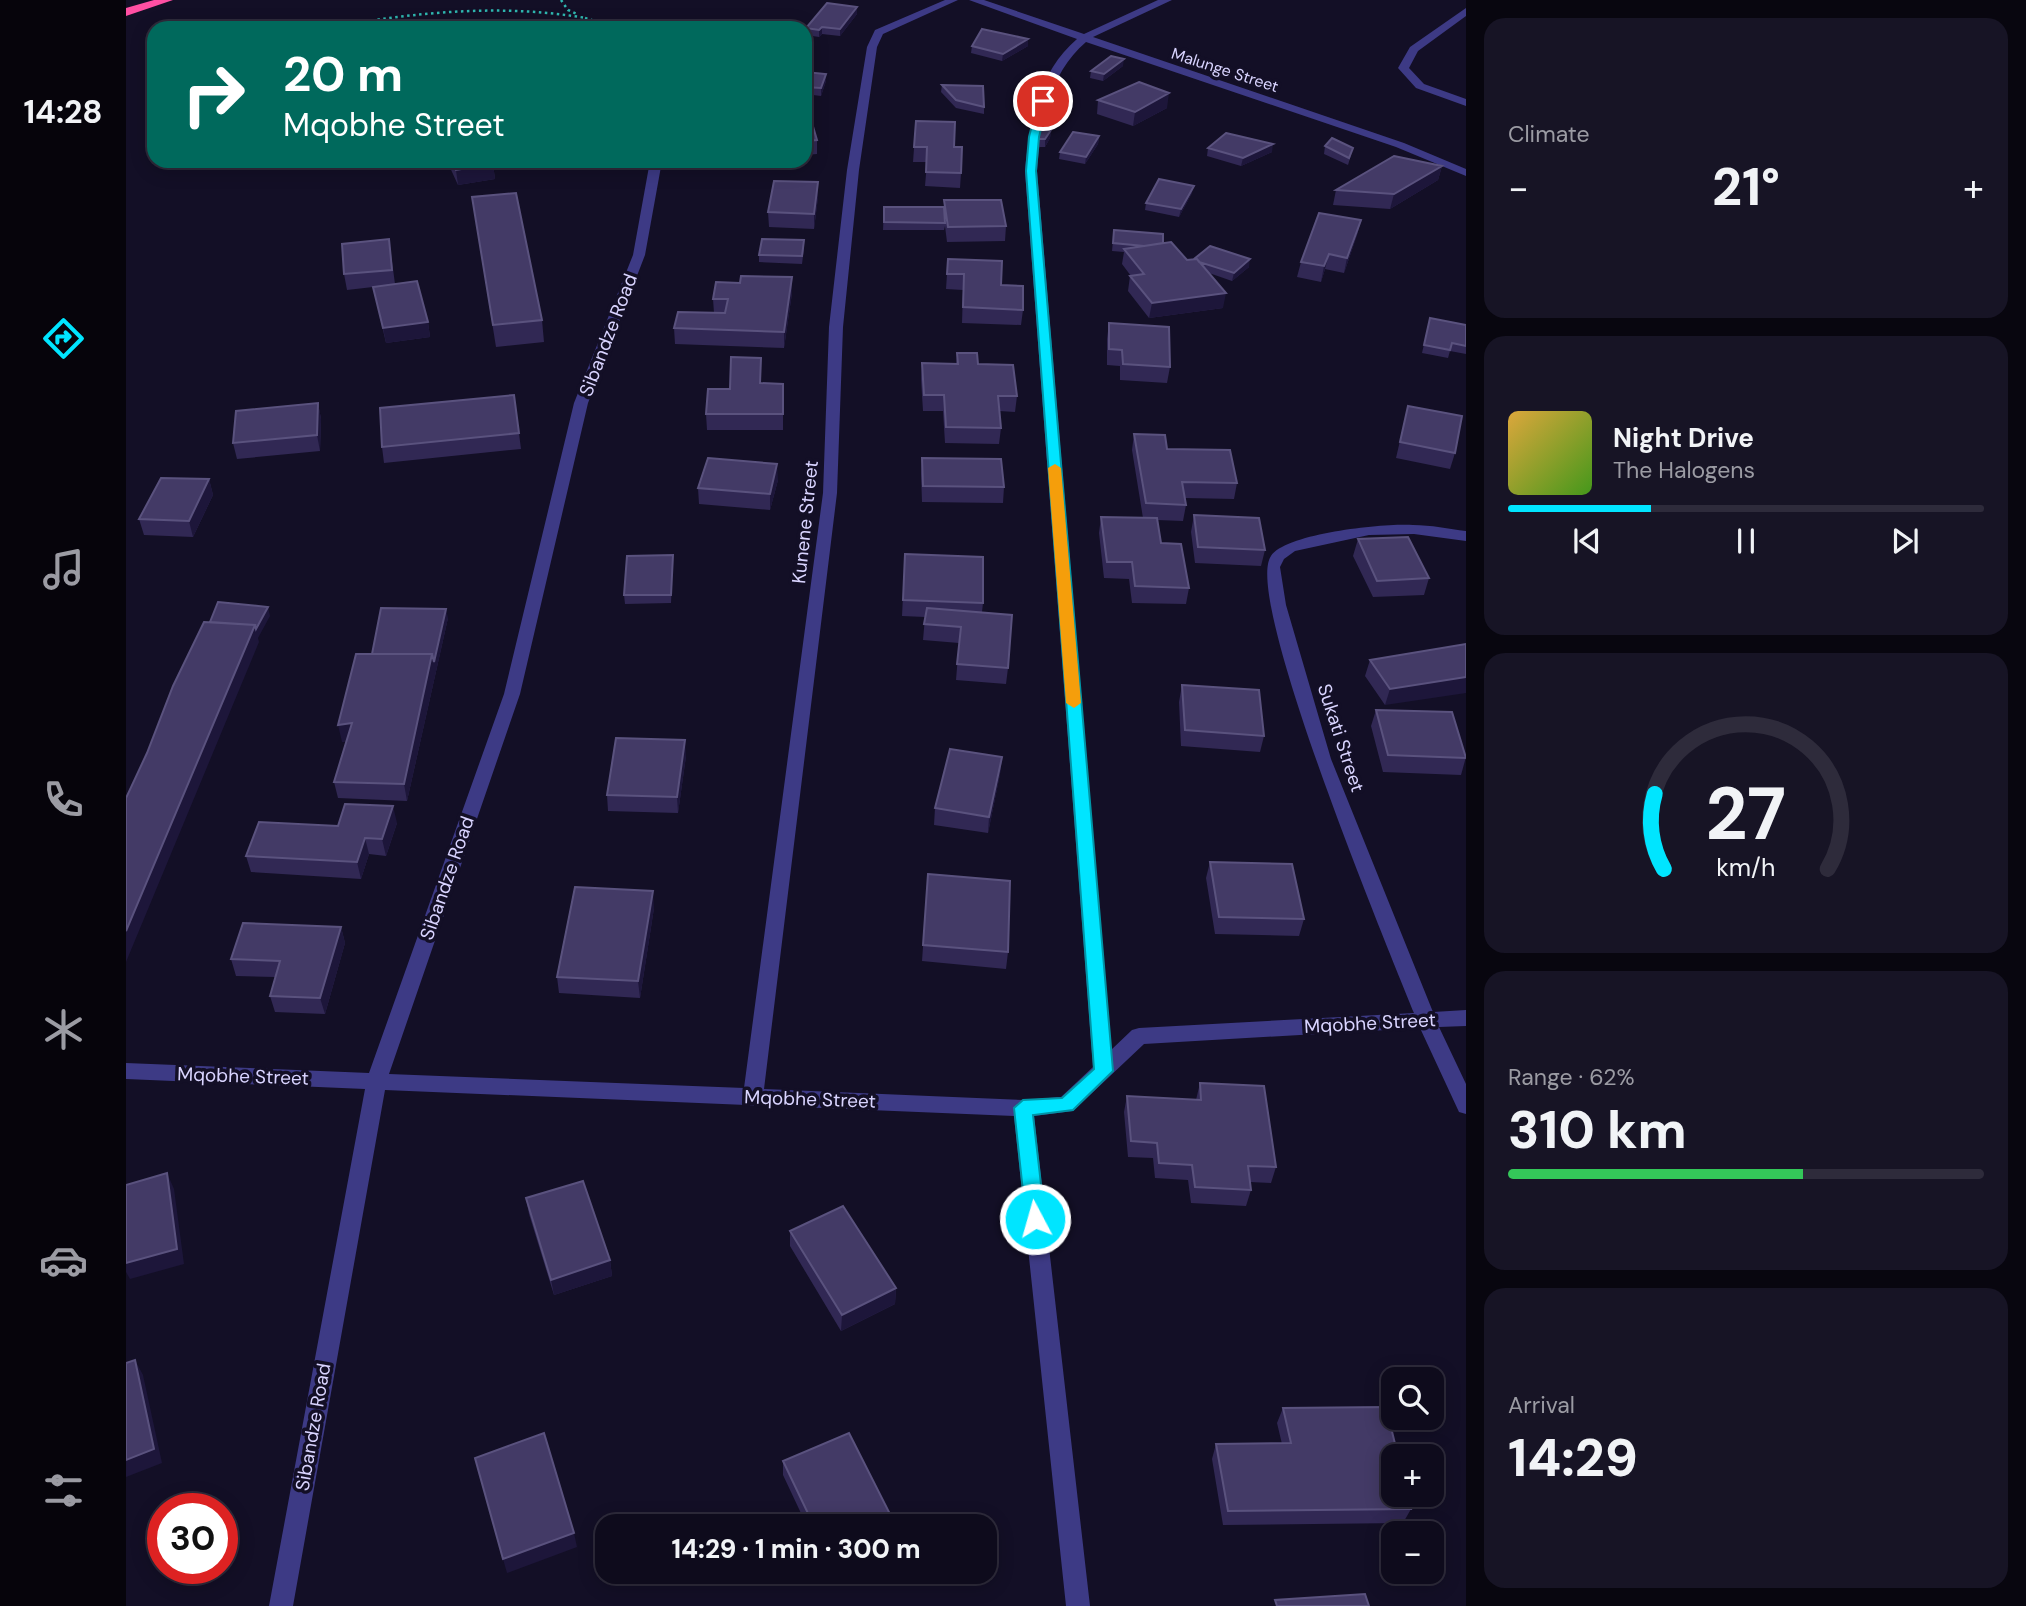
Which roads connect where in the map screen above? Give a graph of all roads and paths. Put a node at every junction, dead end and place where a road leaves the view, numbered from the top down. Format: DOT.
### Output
graph roads {
  1 [pos="167,0"];
  2 [pos="561,0"];
  3 [pos="953,0"];
  4 [pos="974,0"];
  5 [pos="1167,0"];
  6 [pos="1466,11"];
  7 [pos="126,12"];
  8 [pos="586,18"];
  9 [pos="359,21"];
  10 [pos="596,21"];
  11 [pos="1082,39"];
  12 [pos="1466,103"];
  13 [pos="655,168"];
  14 [pos="1466,173"];
  15 [pos="1466,536"];
  16 [pos="1466,1018"];
  17 [pos="1426,1020"];
  18 [pos="126,1071"];
  19 [pos="1104,1071"];
  20 [pos="376,1082"];
  21 [pos="753,1097"];
  22 [pos="1466,1106"];
  23 [pos="1023,1108"];
  24 [pos="281,1606"];
  25 [pos="1078,1606"];
  1 -- 7 [label="highway"];
  2 -- 8 [label="path"];
  3 -- 21 [label="street, Kunene Street"];
  4 -- 11 [label="street, Malunge Street"];
  5 -- 11 [label="street"];
  6 -- 12 [label="street"];
  8 -- 9 [label="path"];
  8 -- 10 [label="path"];
  11 -- 14 [label="street, Malunge Street"];
  11 -- 19 [label="street"];
  13 -- 20 [label="street, Sibandze Road"];
  15 -- 17 [label="street, Sukati Street"];
  16 -- 17 [label="street, Mqobhe Street"];
  17 -- 19 [label="street, Mqobhe Street"];
  17 -- 22 [label="street, Sukati Street"];
  18 -- 20 [label="street, Mqobhe Street"];
  19 -- 23 [label="street, Mqobhe Street"];
  20 -- 21 [label="street, Mqobhe Street"];
  20 -- 24 [label="street, Sibandze Road"];
  21 -- 23 [label="street, Mqobhe Street"];
  23 -- 25 [label="street"];
}
